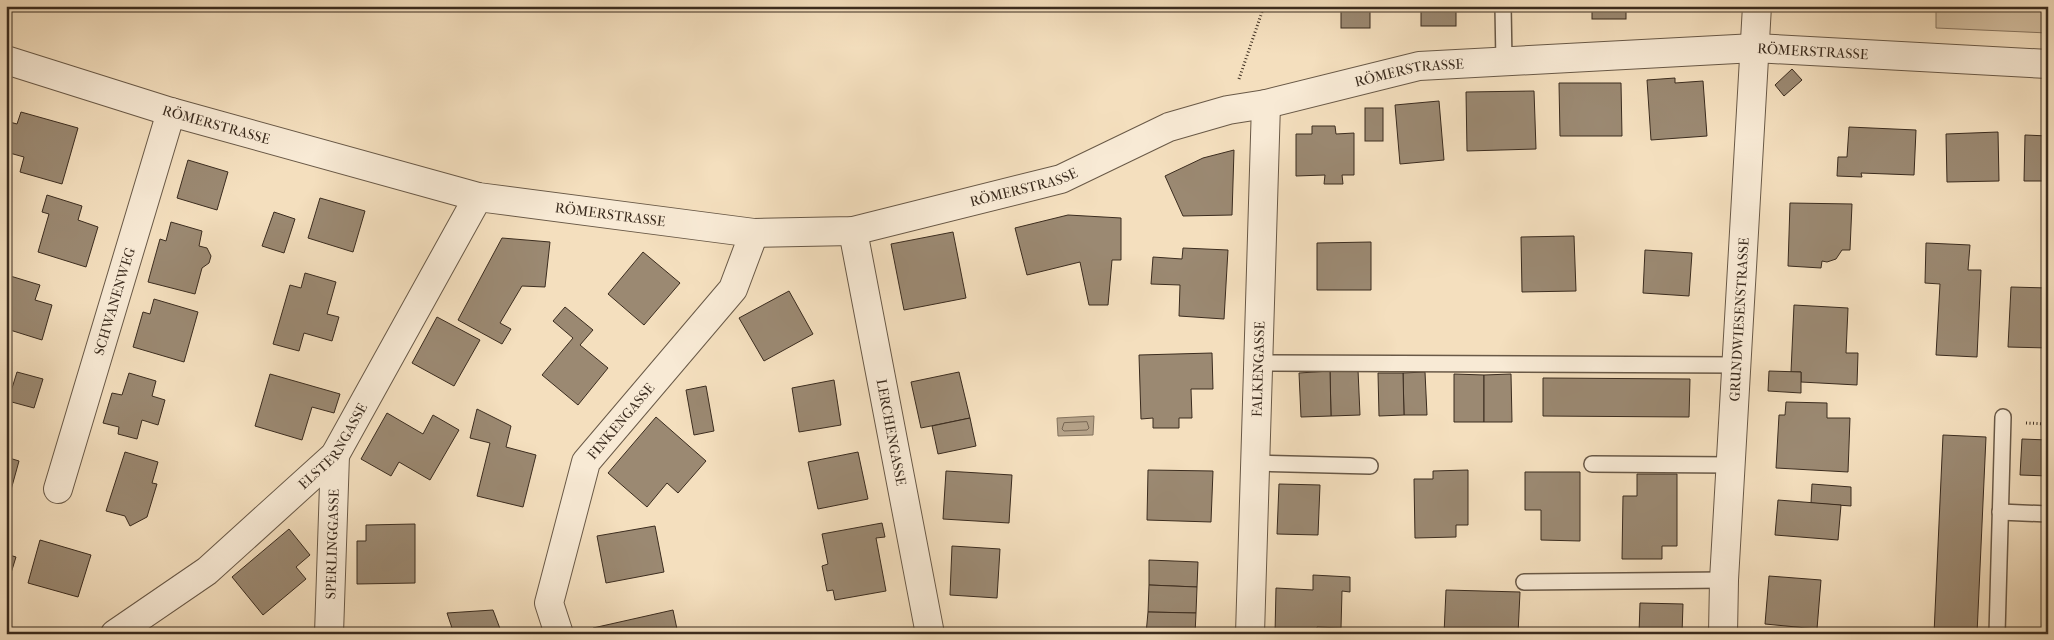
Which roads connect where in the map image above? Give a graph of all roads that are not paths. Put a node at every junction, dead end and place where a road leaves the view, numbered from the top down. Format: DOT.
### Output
graph roads {
  1 [pos="1503,6"];
  2 [pos="1757,6"];
  3 [pos="1755,48"];
  4 [pos="6,60"];
  5 [pos="1504,62"];
  6 [pos="2048,64"];
  7 [pos="1266,104"];
  8 [pos="171,112"];
  9 [pos="478,197"];
  10 [pos="853,231"];
  11 [pos="754,233"];
  12 [pos="1258,363"];
  13 [pos="1736,365"];
  14 [pos="2003,417"];
  15 [pos="335,455"];
  16 [pos="1255,463"];
  17 [pos="1592,464"];
  18 [pos="1730,465"];
  19 [pos="1370,466"];
  20 [pos="58,490"];
  21 [pos="2000,512"];
  22 [pos="2048,514"];
  23 [pos="1724,580"];
  24 [pos="1524,582"];
  25 [pos="115,634"];
  26 [pos="329,634"];
  27 [pos="559,634"];
  28 [pos="930,634"];
  29 [pos="1250,634"];
  30 [pos="1723,634"];
  31 [pos="1997,634"];
  1 -- 5 [label="lane"];
  2 -- 3 [label="street, GRUNDWIESENSTRASSE"];
  3 -- 5 [label="street, RÖMERSTRASSE"];
  3 -- 6 [label="street, RÖMERSTRASSE"];
  3 -- 13 [label="street, GRUNDWIESENSTRASSE"];
  4 -- 8 [label="street, RÖMERSTRASSE"];
  5 -- 7 [label="street, RÖMERSTRASSE"];
  7 -- 10 [label="street, RÖMERSTRASSE"];
  7 -- 12 [label="street, FALKENGASSE"];
  8 -- 9 [label="street, RÖMERSTRASSE"];
  8 -- 20 [label="street, SCHWANENWEG"];
  9 -- 11 [label="street, RÖMERSTRASSE"];
  9 -- 15 [label="street, ELSTERNGASSE"];
  10 -- 11 [label="street, RÖMERSTRASSE"];
  10 -- 28 [label="street, LERCHENGASSE"];
  11 -- 27 [label="street, FINKENGASSE"];
  12 -- 13 [label="lane"];
  12 -- 16 [label="street, FALKENGASSE"];
  13 -- 18 [label="street, GRUNDWIESENSTRASSE"];
  14 -- 21 [label="lane"];
  15 -- 25 [label="street, ELSTERNGASSE"];
  15 -- 26 [label="street, SPERLINGGASSE"];
  16 -- 19 [label="lane"];
  16 -- 29 [label="street, FALKENGASSE"];
  17 -- 18 [label="lane"];
  18 -- 23 [label="street, GRUNDWIESENSTRASSE"];
  21 -- 22 [label="lane"];
  21 -- 31 [label="lane"];
  23 -- 24 [label="lane"];
  23 -- 30 [label="street, GRUNDWIESENSTRASSE"];
}
